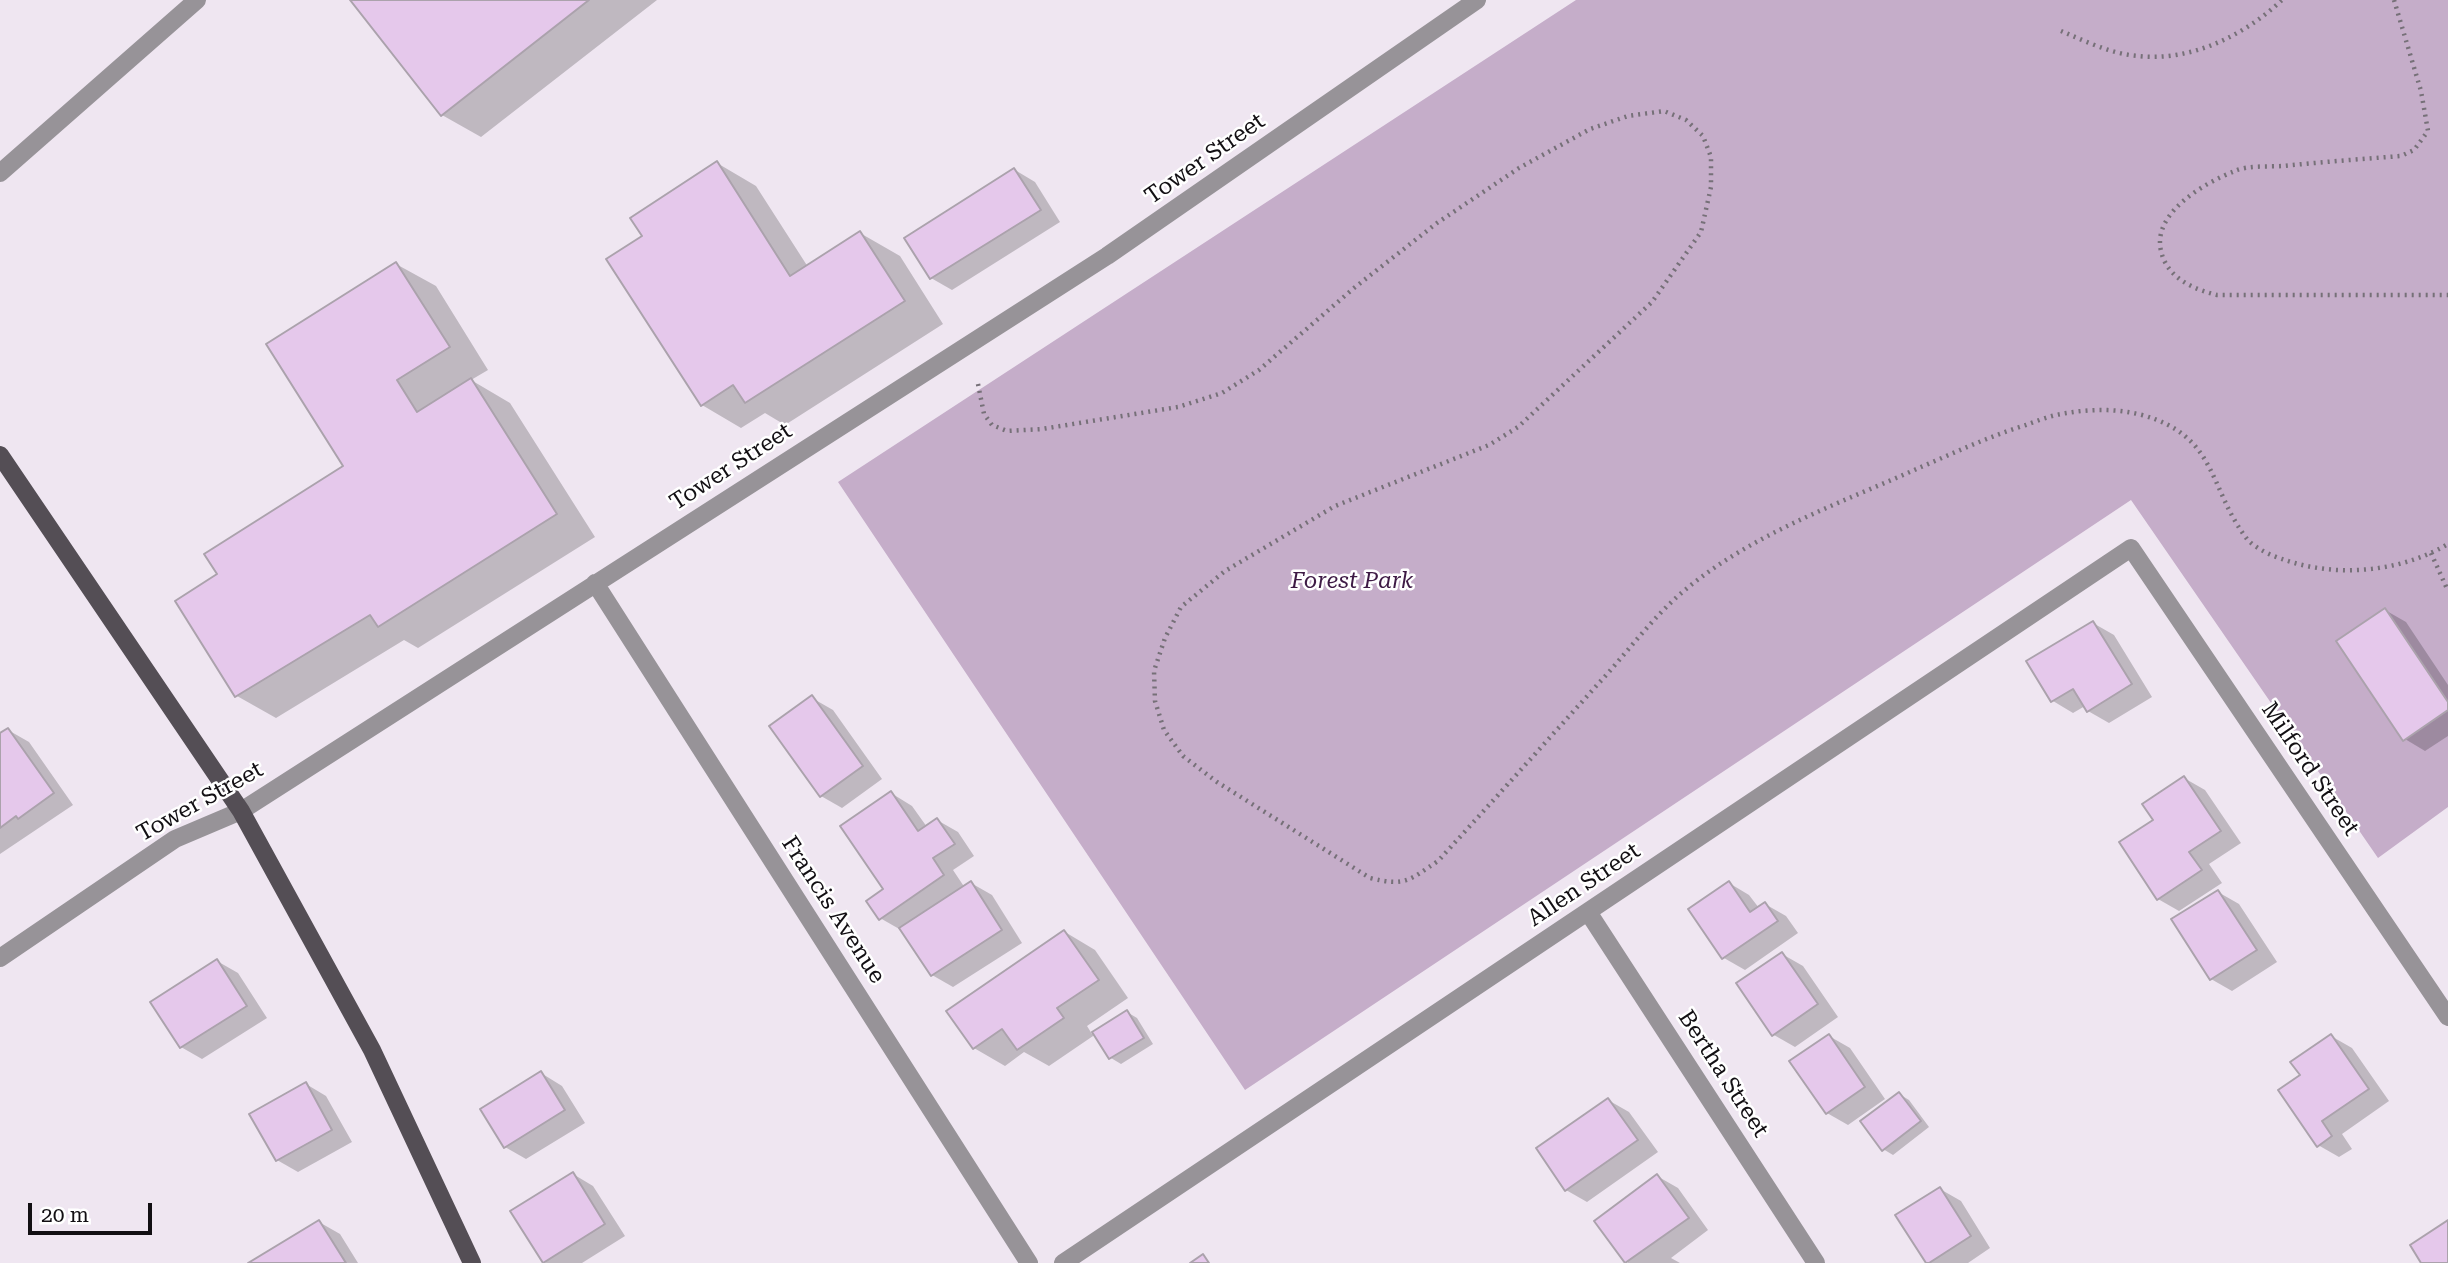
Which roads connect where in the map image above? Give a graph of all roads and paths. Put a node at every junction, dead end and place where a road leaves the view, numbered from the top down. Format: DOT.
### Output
graph roads {
  1 [pos="197,0"];
  2 [pos="1477,0"];
  3 [pos="2282,0"];
  4 [pos="2394,0"];
  5 [pos="2061,31"];
  6 [pos="0,173"];
  7 [pos="2448,295"];
  8 [pos="978,384"];
  9 [pos="0,455"];
  10 [pos="2448,544"];
  11 [pos="2131,548"];
  12 [pos="2431,553"];
  13 [pos="595,583"];
  14 [pos="2448,591"];
  15 [pos="241,811"];
  16 [pos="1588,912"];
  17 [pos="0,958"];
  18 [pos="2448,1017"];
  19 [pos="472,1263"];
  20 [pos="1029,1263"];
  21 [pos="1063,1263"];
  22 [pos="1816,1263"];
  1 -- 6 [label="street"];
  2 -- 13 [label="street, Tower Street"];
  3 -- 5 [label="path"];
  4 -- 7 [label="path"];
  8 -- 12 [label="path"];
  9 -- 15 [label="main road"];
  10 -- 12 [label="path"];
  11 -- 16 [label="street, Allen Street"];
  11 -- 18 [label="street, Milford Street"];
  12 -- 14 [label="path"];
  13 -- 15 [label="street, Tower Street"];
  13 -- 20 [label="street, Francis Avenue"];
  15 -- 17 [label="street, Tower Street"];
  15 -- 19 [label="main road"];
  16 -- 21 [label="street, Allen Street"];
  16 -- 22 [label="street, Bertha Street"];
}
